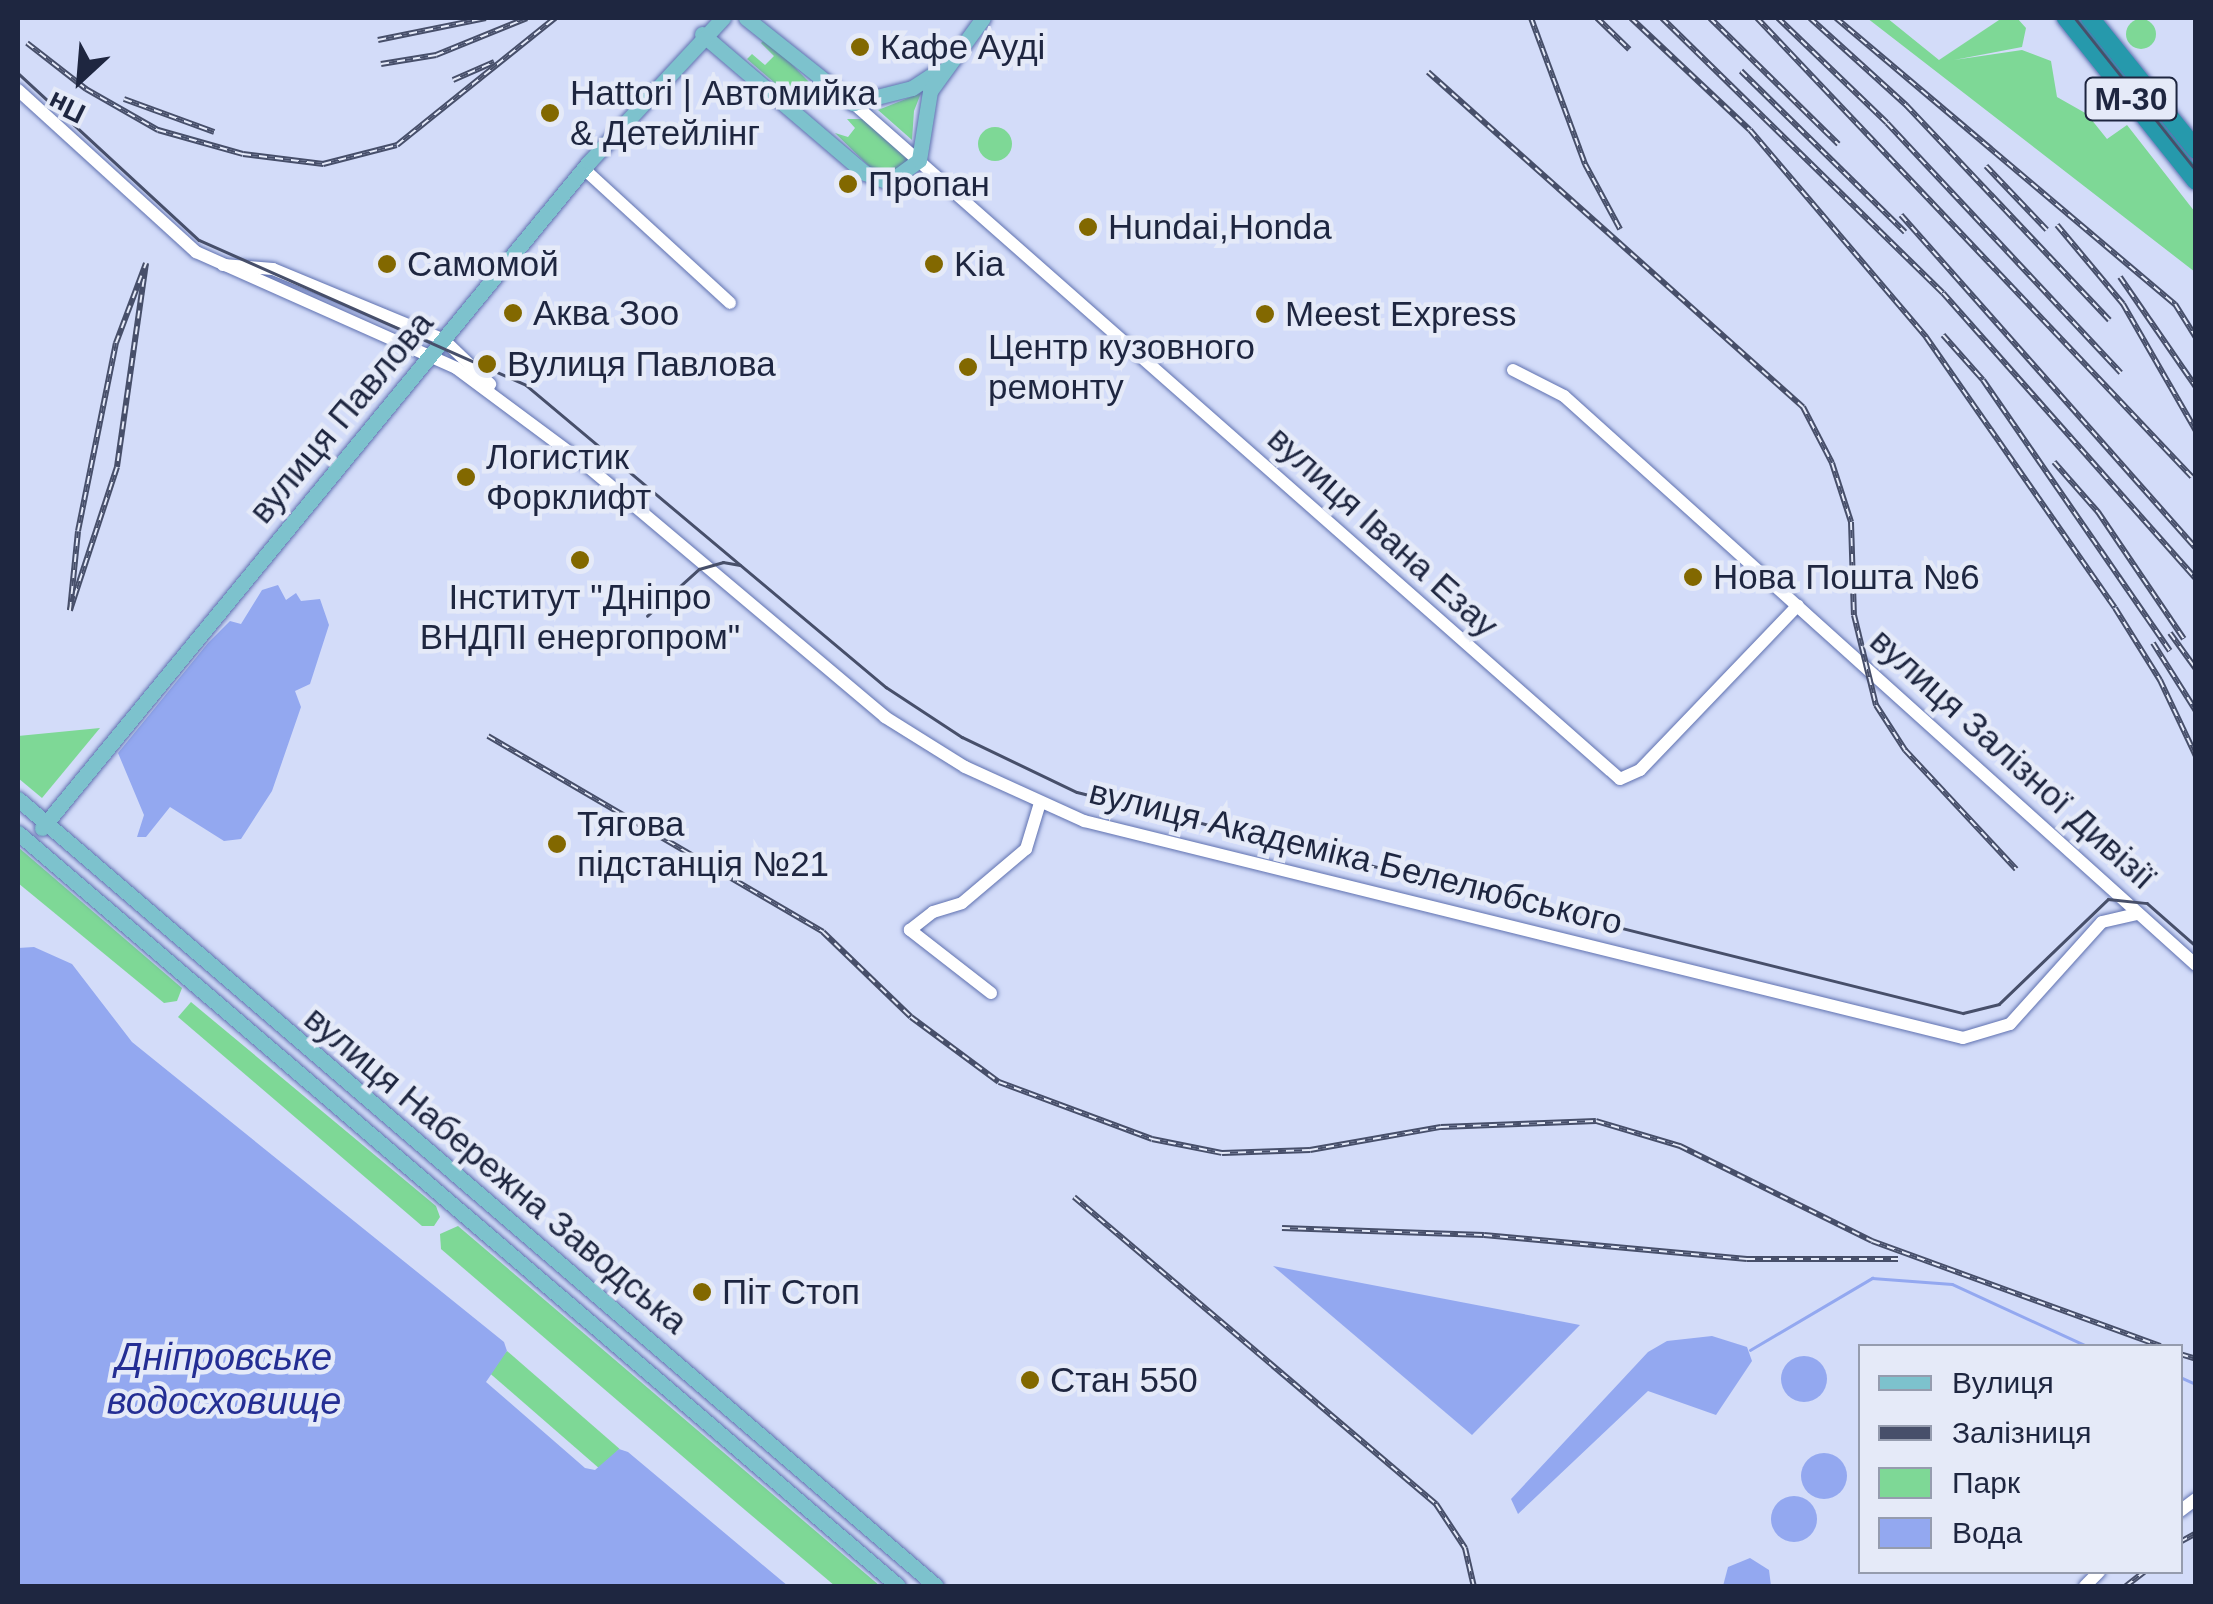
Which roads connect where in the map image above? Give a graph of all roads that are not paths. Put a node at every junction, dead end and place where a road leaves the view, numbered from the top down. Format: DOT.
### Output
graph roads {
  1 [pos="723,18"];
  2 [pos="746,18"];
  3 [pos="984,18"];
  4 [pos="2066,18"];
  5 [pos="2090,18"];
  6 [pos="702,34"];
  7 [pos="945,65"];
  8 [pos="18,90"];
  9 [pos="853,102"];
  10 [pos="2196,150"];
  11 [pos="918,160"];
  12 [pos="584,169"];
  13 [pos="2196,182"];
  14 [pos="221,265"];
  15 [pos="730,303"];
  16 [pos="444,340"];
  17 [pos="432,353"];
  18 [pos="1514,370"];
  19 [pos="506,400"];
  20 [pos="1798,605"];
  21 [pos="18,799"];
  22 [pos="1040,804"];
  23 [pos="46,823"];
  24 [pos="24,838"];
  25 [pos="2136,914"];
  26 [pos="2196,965"];
  27 [pos="991,994"];
  28 [pos="898,1586"];
  29 [pos="936,1586"];
  1 -- 6 [label="main road"];
  2 -- 9 [label="main road, вулиця Івана Езау"];
  3 -- 7 [label="main road"];
  4 -- 13 [label="highway, М-30"];
  5 -- 10 [label="highway, М-30"];
  6 -- 11 [label="main road"];
  6 -- 12 [label="main road, вулиця Павлова"];
  7 -- 9 [label="main road"];
  7 -- 11 [label="main road"];
  8 -- 14 [label="street, вулиця Академіка Белелюбського"];
  9 -- 11 [label="street, вулиця Івана Езау"];
  11 -- 20 [label="street, вулиця Івана Езау"];
  12 -- 15 [label="street"];
  12 -- 16 [label="main road, вулиця Павлова"];
  14 -- 16 [label="street, вулиця Академіка Белелюбського"];
  14 -- 17 [label="street, вулиця Академіка Белелюбського"];
  16 -- 17 [label="main road, вулиця Павлова"];
  16 -- 19 [label="street, вулиця Академіка Белелюбського"];
  17 -- 19 [label="street, вулиця Академіка Белелюбського"];
  17 -- 23 [label="main road, вулиця Павлова"];
  18 -- 20 [label="street, вулиця Залізної Дивізії"];
  19 -- 22 [label="street, вулиця Академіка Белелюбського"];
  20 -- 25 [label="street, вулиця Залізної Дивізії"];
  21 -- 23 [label="main road, вулиця Набережна Заводська"];
  22 -- 25 [label="street, вулиця Академіка Белелюбського"];
  22 -- 27 [label="street"];
  23 -- 24 [label="main road, вулиця Павлова"];
  23 -- 29 [label="main road, вулиця Набережна Заводська"];
  24 -- 28 [label="main road, вулиця Набережна Заводська"];
  25 -- 26 [label="street, вулиця Залізної Дивізії"];
}
